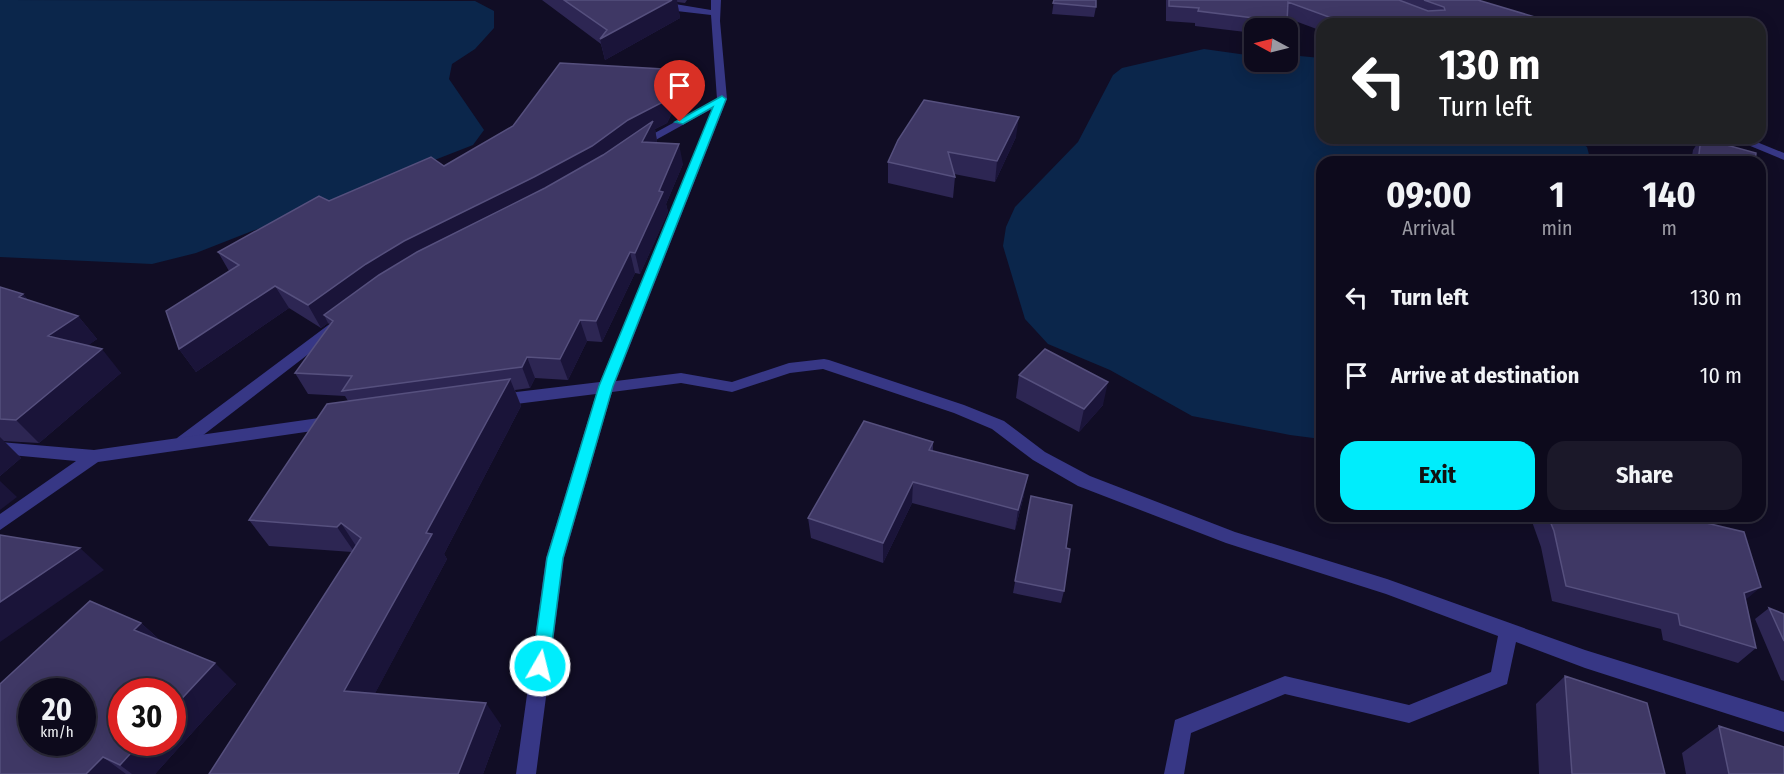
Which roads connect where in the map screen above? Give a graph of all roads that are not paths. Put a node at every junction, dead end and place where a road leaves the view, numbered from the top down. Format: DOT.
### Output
graph roads {
  1 [pos="640,0"];
  2 [pos="716,6"];
  3 [pos="722,99"];
  4 [pos="1751,144"];
  5 [pos="629,152"];
  6 [pos="1784,158"];
  7 [pos="351,315"];
  8 [pos="606,386"];
  9 [pos="489,402"];
  10 [pos="348,420"];
  11 [pos="183,442"];
  12 [pos="0,448"];
  13 [pos="94,456"];
  14 [pos="0,523"];
  15 [pos="1508,631"];
  16 [pos="1784,722"];
  17 [pos="526,774"];
  18 [pos="1174,774"];
  1 -- 2 [label="street"];
  2 -- 3 [label="street"];
  3 -- 5 [label="street"];
  3 -- 8 [label="street"];
  4 -- 6 [label="street"];
  7 -- 11 [label="street"];
  8 -- 9 [label="street"];
  8 -- 15 [label="street"];
  8 -- 17 [label="street"];
  10 -- 11 [label="street"];
  11 -- 13 [label="street"];
  12 -- 13 [label="street"];
  13 -- 14 [label="street"];
  15 -- 16 [label="street"];
  15 -- 18 [label="street"];
}
